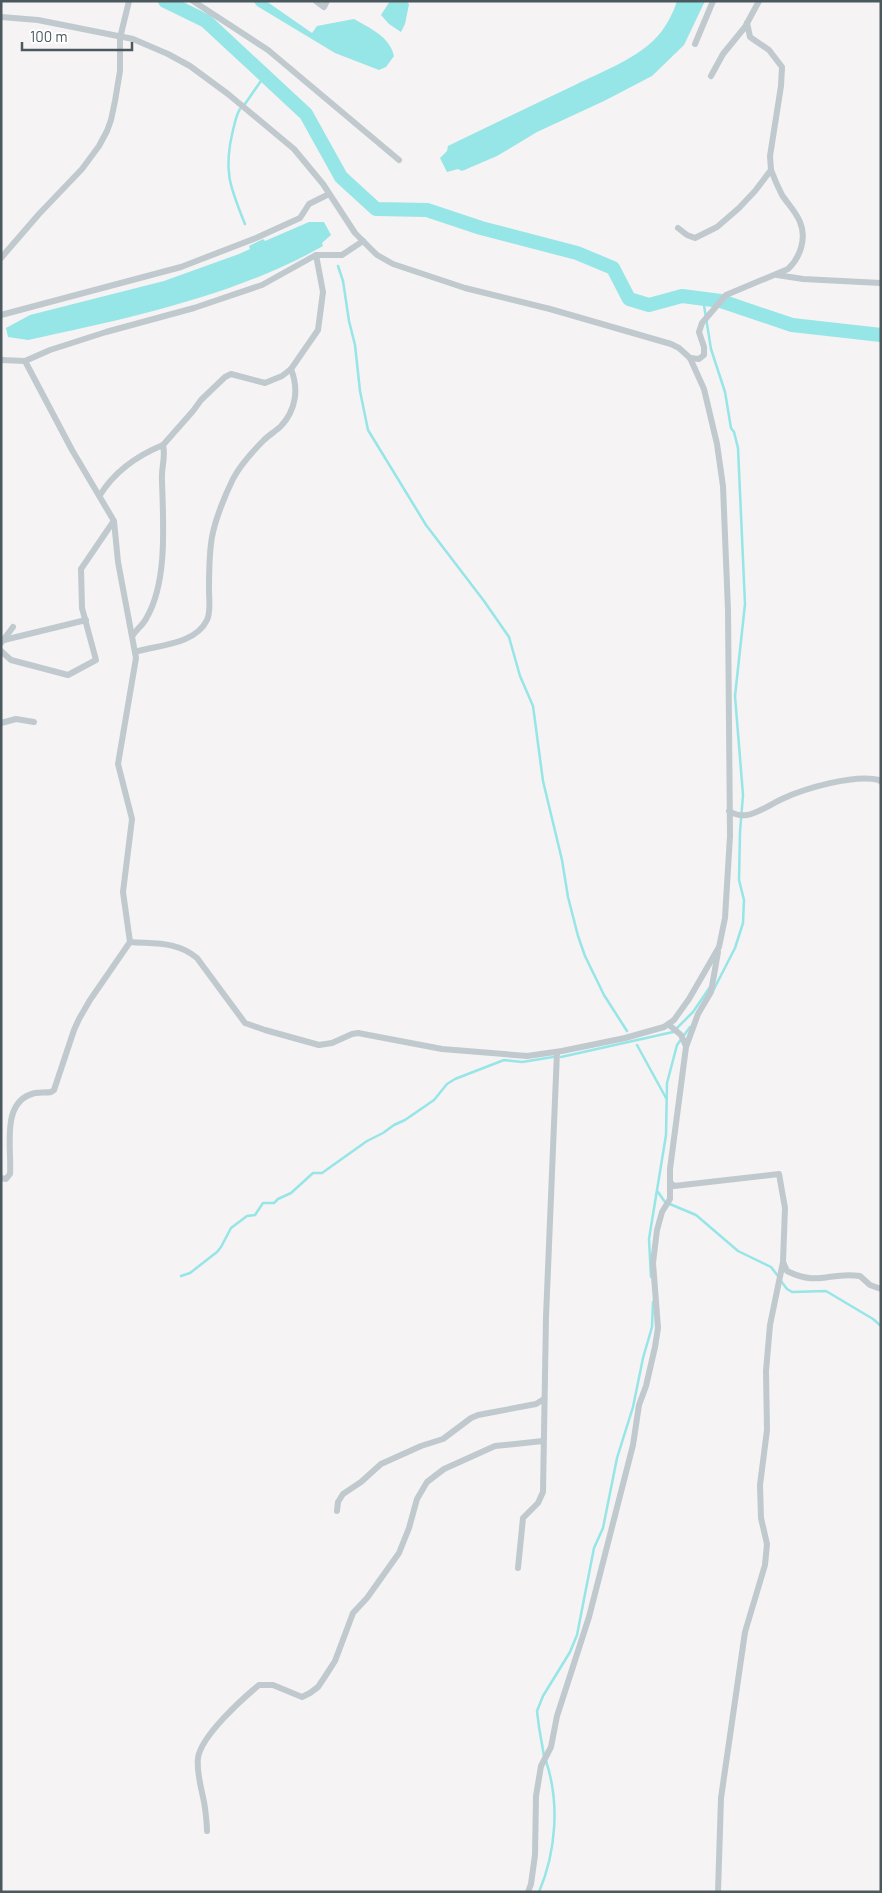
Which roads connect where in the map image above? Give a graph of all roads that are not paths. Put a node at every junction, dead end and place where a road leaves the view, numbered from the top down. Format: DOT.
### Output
graph roads {
  1 [pos="129,1"];
  2 [pos="193,1"];
  3 [pos="316,1"];
  4 [pos="326,1"];
  5 [pos="713,1"];
  6 [pos="759,1"];
  7 [pos="1,16"];
  8 [pos="747,23"];
  9 [pos="120,38"];
  10 [pos="695,44"];
  11 [pos="711,76"];
  12 [pos="399,160"];
  13 [pos="770,170"];
  14 [pos="329,194"];
  15 [pos="678,228"];
  16 [pos="362,241"];
  17 [pos="316,255"];
  18 [pos="1,258"];
  19 [pos="776,275"];
  20 [pos="881,284"];
  21 [pos="1,315"];
  22 [pos="690,358"];
  23 [pos="1,360"];
  24 [pos="25,362"];
  25 [pos="291,369"];
  26 [pos="163,445"];
  27 [pos="100,495"];
  28 [pos="114,521"];
  29 [pos="86,620"];
  30 [pos="13,627"];
  31 [pos="133,635"];
  32 [pos="3,641"];
  33 [pos="1,651"];
  34 [pos="135,652"];
  35 [pos="34,722"];
  36 [pos="1,723"];
  37 [pos="880,780"];
  38 [pos="729,810"];
  39 [pos="130,942"];
  40 [pos="718,947"];
  41 [pos="668,1025"];
  42 [pos="686,1047"];
  43 [pos="557,1052"];
  44 [pos="1,1178"];
  45 [pos="671,1183"];
  46 [pos="783,1262"];
  47 [pos="881,1289"];
  48 [pos="544,1399"];
  49 [pos="543,1441"];
  50 [pos="337,1511"];
  51 [pos="518,1568"];
  52 [pos="207,1831"];
  53 [pos="528,1892"];
  54 [pos="718,1892"];
  1 -- 9 [label="street"];
  2 -- 12 [label="street"];
  3 -- 4 [label="street"];
  5 -- 10 [label="street"];
  6 -- 8 [label="street"];
  7 -- 9 [label="street"];
  8 -- 11 [label="street"];
  8 -- 13 [label="street"];
  9 -- 14 [label="street"];
  9 -- 18 [label="street"];
  13 -- 15 [label="street"];
  13 -- 19 [label="street"];
  14 -- 16 [label="street"];
  14 -- 21 [label="street"];
  16 -- 17 [label="street"];
  16 -- 22 [label="street"];
  17 -- 24 [label="street"];
  17 -- 25 [label="street"];
  19 -- 20 [label="street"];
  19 -- 22 [label="street"];
  22 -- 38 [label="street"];
  23 -- 24 [label="street"];
  24 -- 27 [label="street"];
  25 -- 26 [label="street"];
  25 -- 34 [label="street"];
  26 -- 27 [label="street"];
  26 -- 31 [label="street"];
  27 -- 28 [label="street"];
  28 -- 29 [label="street"];
  28 -- 31 [label="street"];
  29 -- 32 [label="street"];
  29 -- 33 [label="street"];
  30 -- 32 [label="street"];
  31 -- 34 [label="street"];
  34 -- 39 [label="street"];
  35 -- 36 [label="street"];
  37 -- 38 [label="street"];
  38 -- 40 [label="street"];
  39 -- 43 [label="street"];
  39 -- 44 [label="street"];
  40 -- 41 [label="street"];
  40 -- 42 [label="street"];
  41 -- 42 [label="street"];
  41 -- 43 [label="street"];
  42 -- 45 [label="street"];
  43 -- 48 [label="street"];
  45 -- 46 [label="street"];
  45 -- 53 [label="street"];
  46 -- 47 [label="street"];
  46 -- 54 [label="street"];
  48 -- 49 [label="street"];
  48 -- 50 [label="street"];
  49 -- 51 [label="street"];
  49 -- 52 [label="street"];
}
